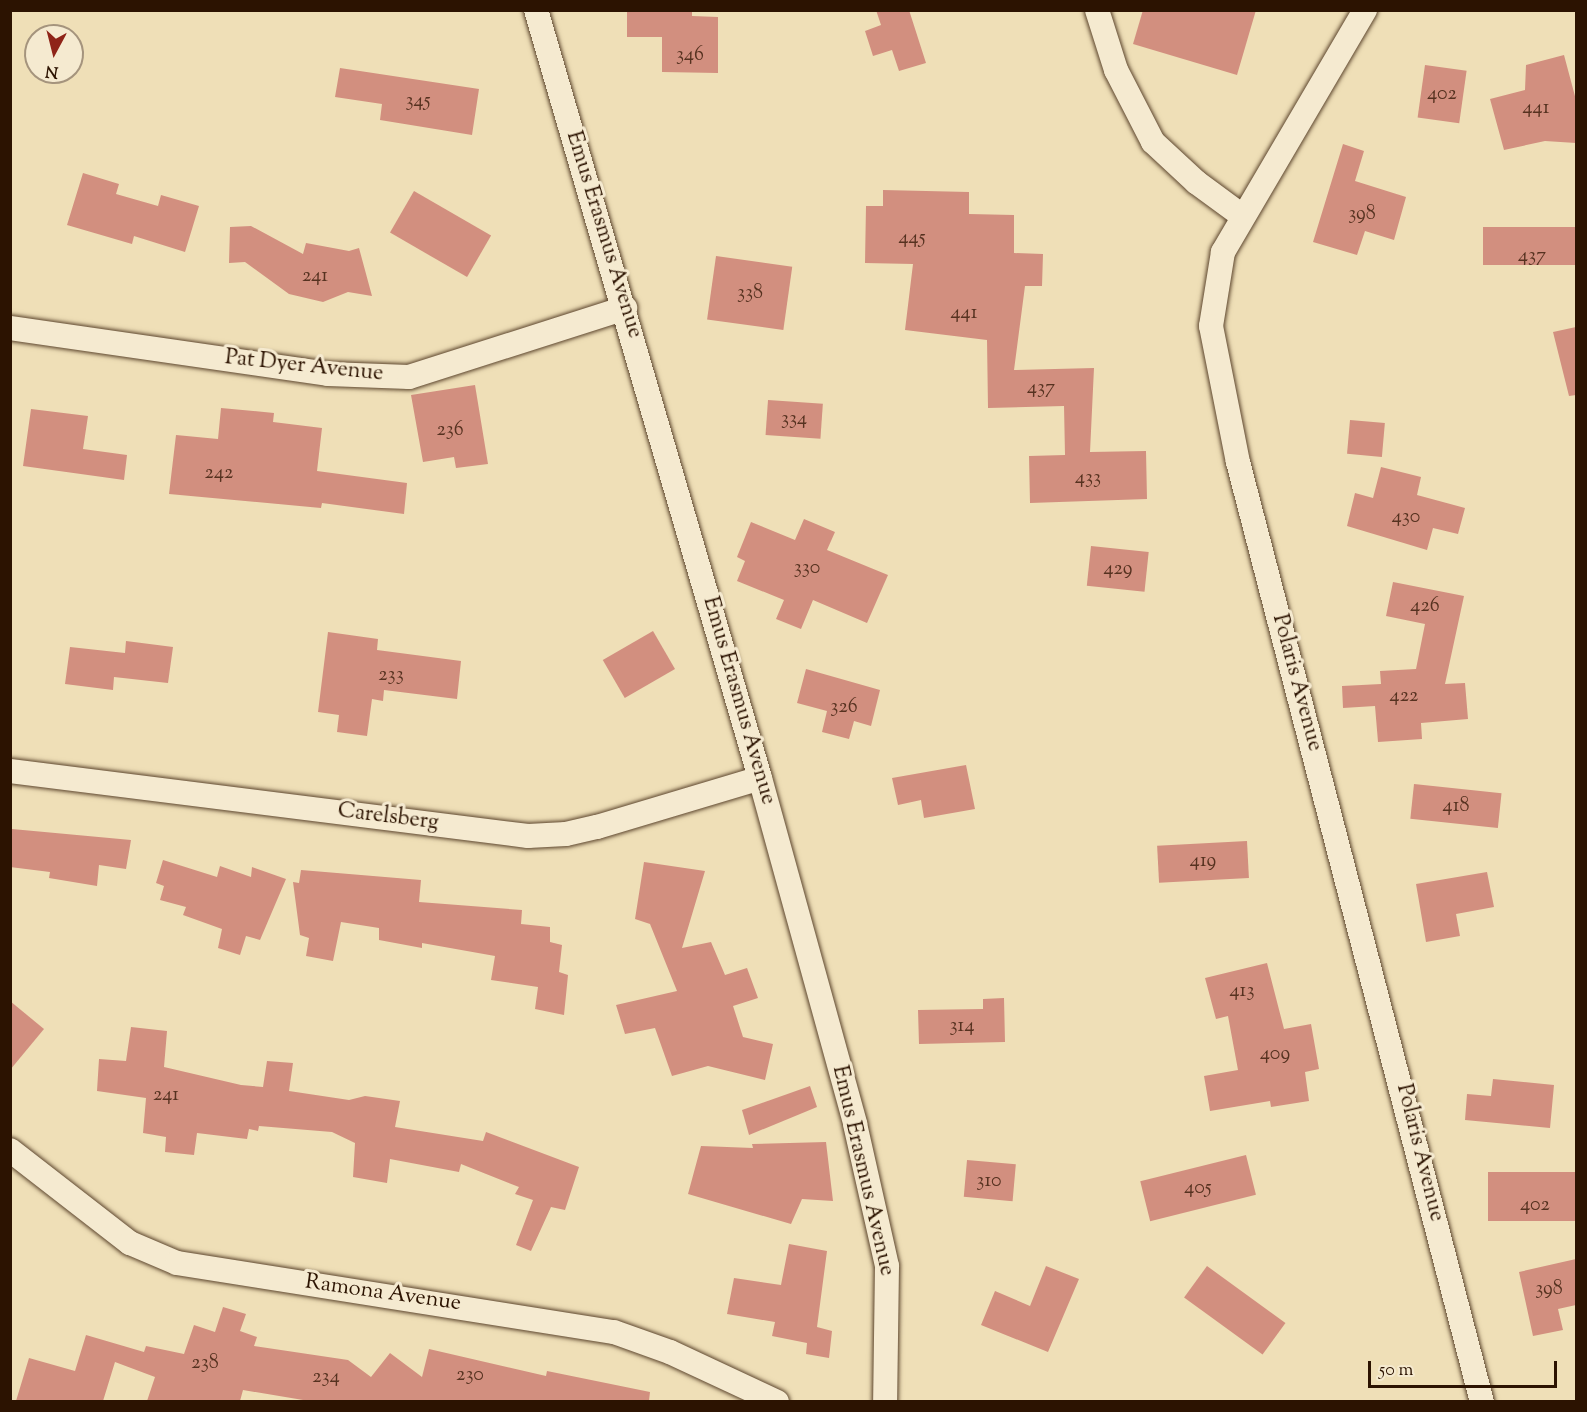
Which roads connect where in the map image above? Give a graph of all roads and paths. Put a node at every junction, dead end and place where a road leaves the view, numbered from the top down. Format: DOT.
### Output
graph roads {
  1 [pos="536,10"];
  2 [pos="1097,10"];
  3 [pos="1365,10"];
  4 [pos="1241,214"];
  5 [pos="625,308"];
  6 [pos="10,328"];
  7 [pos="10,771"];
  8 [pos="760,778"];
  9 [pos="10,1150"];
  10 [pos="777,1401"];
  11 [pos="885,1401"];
  12 [pos="1482,1401"];
  1 -- 5 [label="street, Emus Erasmus Avenue"];
  2 -- 4 [label="street"];
  3 -- 4 [label="street, Polaris Avenue"];
  4 -- 12 [label="street, Polaris Avenue"];
  5 -- 6 [label="street, Pat Dyer Avenue"];
  5 -- 8 [label="street, Emus Erasmus Avenue"];
  7 -- 8 [label="street, Carelsberg"];
  8 -- 11 [label="street, Emus Erasmus Avenue"];
  9 -- 10 [label="street, Ramona Avenue"];
}
